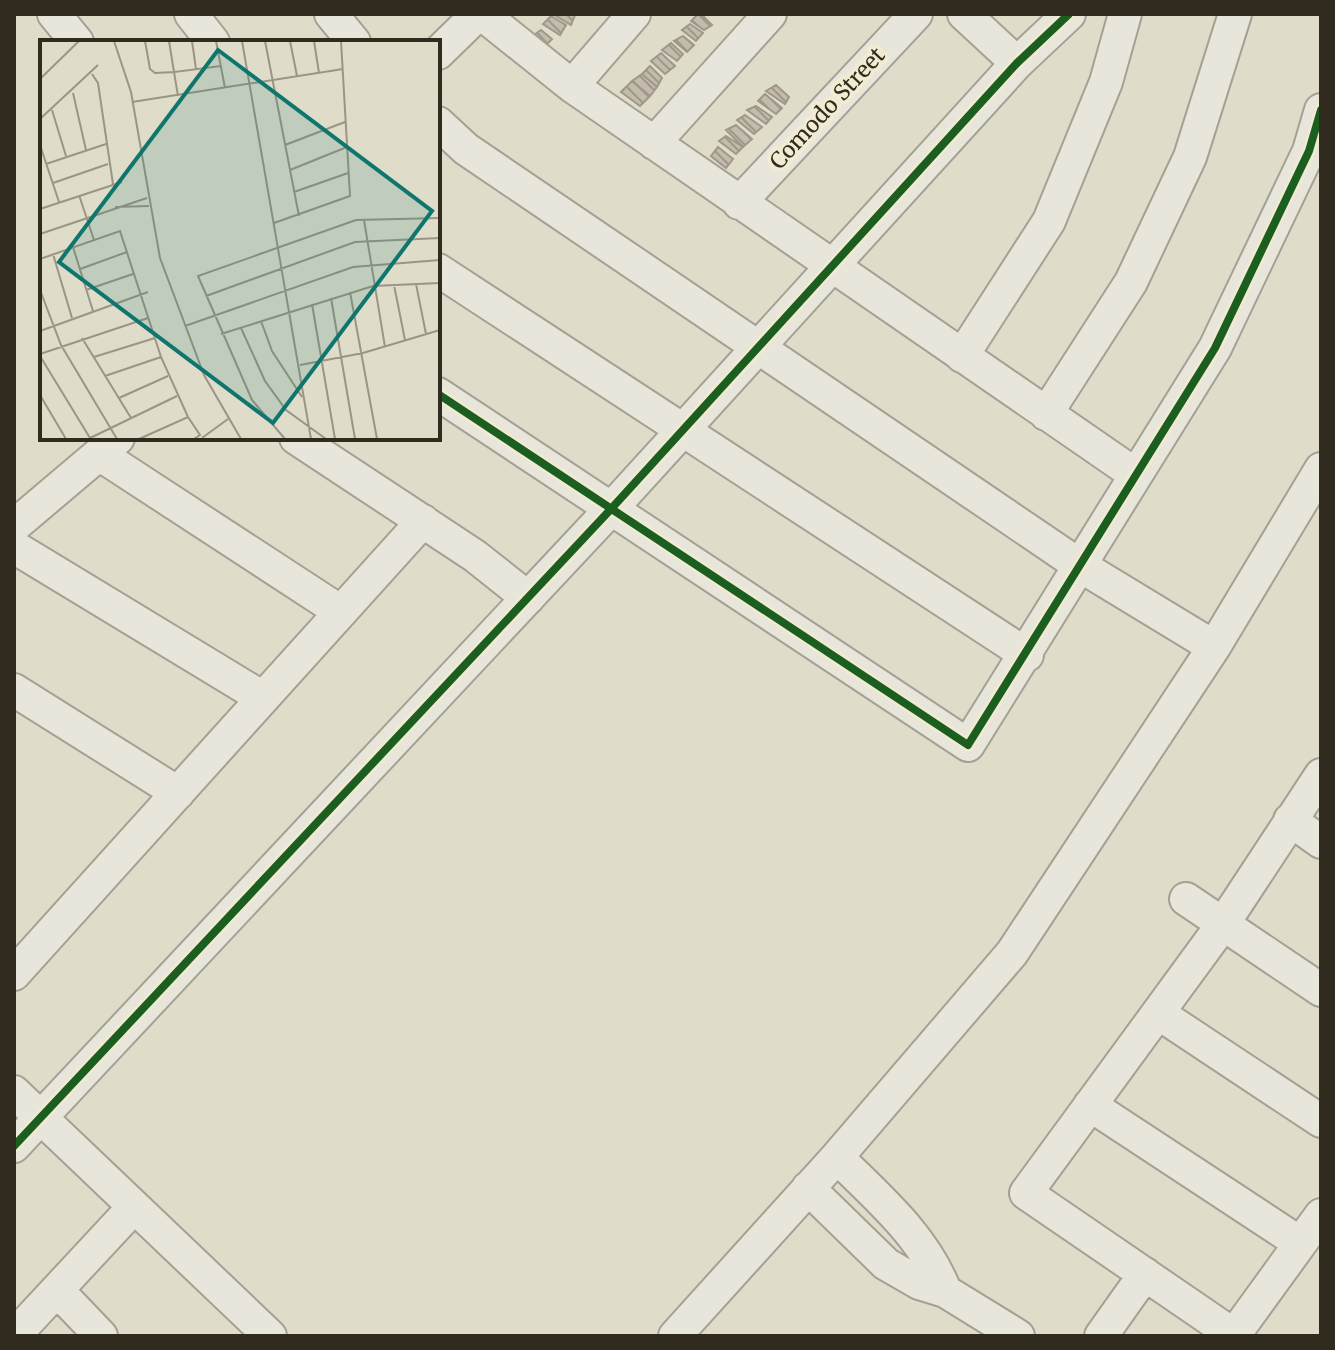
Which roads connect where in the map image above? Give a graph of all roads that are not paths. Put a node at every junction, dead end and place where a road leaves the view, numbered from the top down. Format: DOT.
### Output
graph roads {
  1 [pos="54,14"];
  2 [pos="191,14"];
  3 [pos="331,14"];
  4 [pos="480,14"];
  5 [pos="634,14"];
  6 [pos="770,14"];
  7 [pos="916,14"];
  8 [pos="964,14"];
  9 [pos="1069,14"];
  10 [pos="1125,14"];
  11 [pos="1235,14"];
  12 [pos="75,40"];
  13 [pos="211,40"];
  14 [pos="352,40"];
  15 [pos="440,51"];
  16 [pos="1017,63"];
  17 [pos="572,86"];
  18 [pos="1321,110"];
  19 [pos="440,125"];
  20 [pos="654,143"];
  21 [pos="739,203"];
  22 [pos="831,266"];
  23 [pos="440,271"];
  24 [pos="757,347"];
  25 [pos="962,356"];
  26 [pos="440,395"];
  27 [pos="1046,414"];
  28 [pos="682,430"];
  29 [pos="299,440"];
  30 [pos="108,446"];
  31 [pos="1321,469"];
  32 [pos="1136,475"];
  33 [pos="611,509"];
  34 [pos="423,521"];
  35 [pos="14,526"];
  36 [pos="14,547"];
  37 [pos="1079,565"];
  38 [pos="528,598"];
  39 [pos="341,612"];
  40 [pos="1214,647"];
  41 [pos="1027,655"];
  42 [pos="14,690"];
  43 [pos="263,698"];
  44 [pos="1321,775"];
  45 [pos="178,793"];
  46 [pos="1290,820"];
  47 [pos="1321,842"];
  48 [pos="1186,899"];
  49 [pos="1223,924"];
  50 [pos="14,974"];
  51 [pos="1321,990"];
  52 [pos="1158,1013"];
  53 [pos="14,1092"];
  54 [pos="1090,1105"];
  55 [pos="40,1117"];
  56 [pos="1321,1121"];
  57 [pos="14,1146"];
  58 [pos="837,1157"];
  59 [pos="808,1188"];
  60 [pos="134,1207"];
  61 [pos="1321,1215"];
  62 [pos="1300,1243"];
  63 [pos="1145,1274"];
  64 [pos="57,1290"];
  65 [pos="945,1291"];
  66 [pos="14,1336"];
  67 [pos="101,1336"];
  68 [pos="270,1336"];
  69 [pos="675,1336"];
  70 [pos="1018,1336"];
  71 [pos="1101,1336"];
  72 [pos="1234,1336"];
  1 -- 12 [label="street"];
  2 -- 13 [label="street"];
  3 -- 14 [label="street"];
  4 -- 15 [label="street"];
  4 -- 17 [label="street"];
  5 -- 17 [label="street"];
  6 -- 20 [label="street"];
  7 -- 21 [label="street, Comodo Street"];
  8 -- 16 [label="street"];
  9 -- 16 [label="street"];
  10 -- 25 [label="street"];
  11 -- 27 [label="street"];
  16 -- 22 [label="street"];
  17 -- 20 [label="street"];
  18 -- 32 [label="street"];
  19 -- 24 [label="street"];
  20 -- 21 [label="street"];
  21 -- 22 [label="street"];
  22 -- 24 [label="street"];
  22 -- 25 [label="street"];
  23 -- 28 [label="street"];
  24 -- 28 [label="street"];
  24 -- 37 [label="street"];
  25 -- 27 [label="street"];
  26 -- 33 [label="street"];
  27 -- 32 [label="street"];
  28 -- 33 [label="street"];
  28 -- 41 [label="street"];
  29 -- 34 [label="street"];
  30 -- 35 [label="street"];
  30 -- 39 [label="street"];
  31 -- 40 [label="street"];
  32 -- 37 [label="street"];
  33 -- 38 [label="street"];
  33 -- 41 [label="street"];
  34 -- 38 [label="street"];
  34 -- 39 [label="street"];
  36 -- 43 [label="street"];
  37 -- 40 [label="street"];
  37 -- 41 [label="street"];
  38 -- 55 [label="street"];
  39 -- 43 [label="street"];
  40 -- 58 [label="street"];
  42 -- 45 [label="street"];
  43 -- 45 [label="street"];
  44 -- 46 [label="street"];
  45 -- 50 [label="street"];
  46 -- 47 [label="street"];
  46 -- 49 [label="street"];
  48 -- 49 [label="street"];
  49 -- 51 [label="street"];
  49 -- 52 [label="street"];
  52 -- 54 [label="street"];
  52 -- 56 [label="street"];
  53 -- 55 [label="street"];
  54 -- 62 [label="street"];
  54 -- 63 [label="street"];
  55 -- 57 [label="street"];
  55 -- 60 [label="street"];
  58 -- 59 [label="street"];
  58 -- 65 [label="street"];
  59 -- 65 [label="street"];
  59 -- 69 [label="street"];
  60 -- 64 [label="street"];
  60 -- 68 [label="street"];
  61 -- 62 [label="street"];
  62 -- 72 [label="street"];
  63 -- 71 [label="street"];
  63 -- 72 [label="street"];
  64 -- 66 [label="street"];
  64 -- 67 [label="street"];
  65 -- 70 [label="street"];
}
